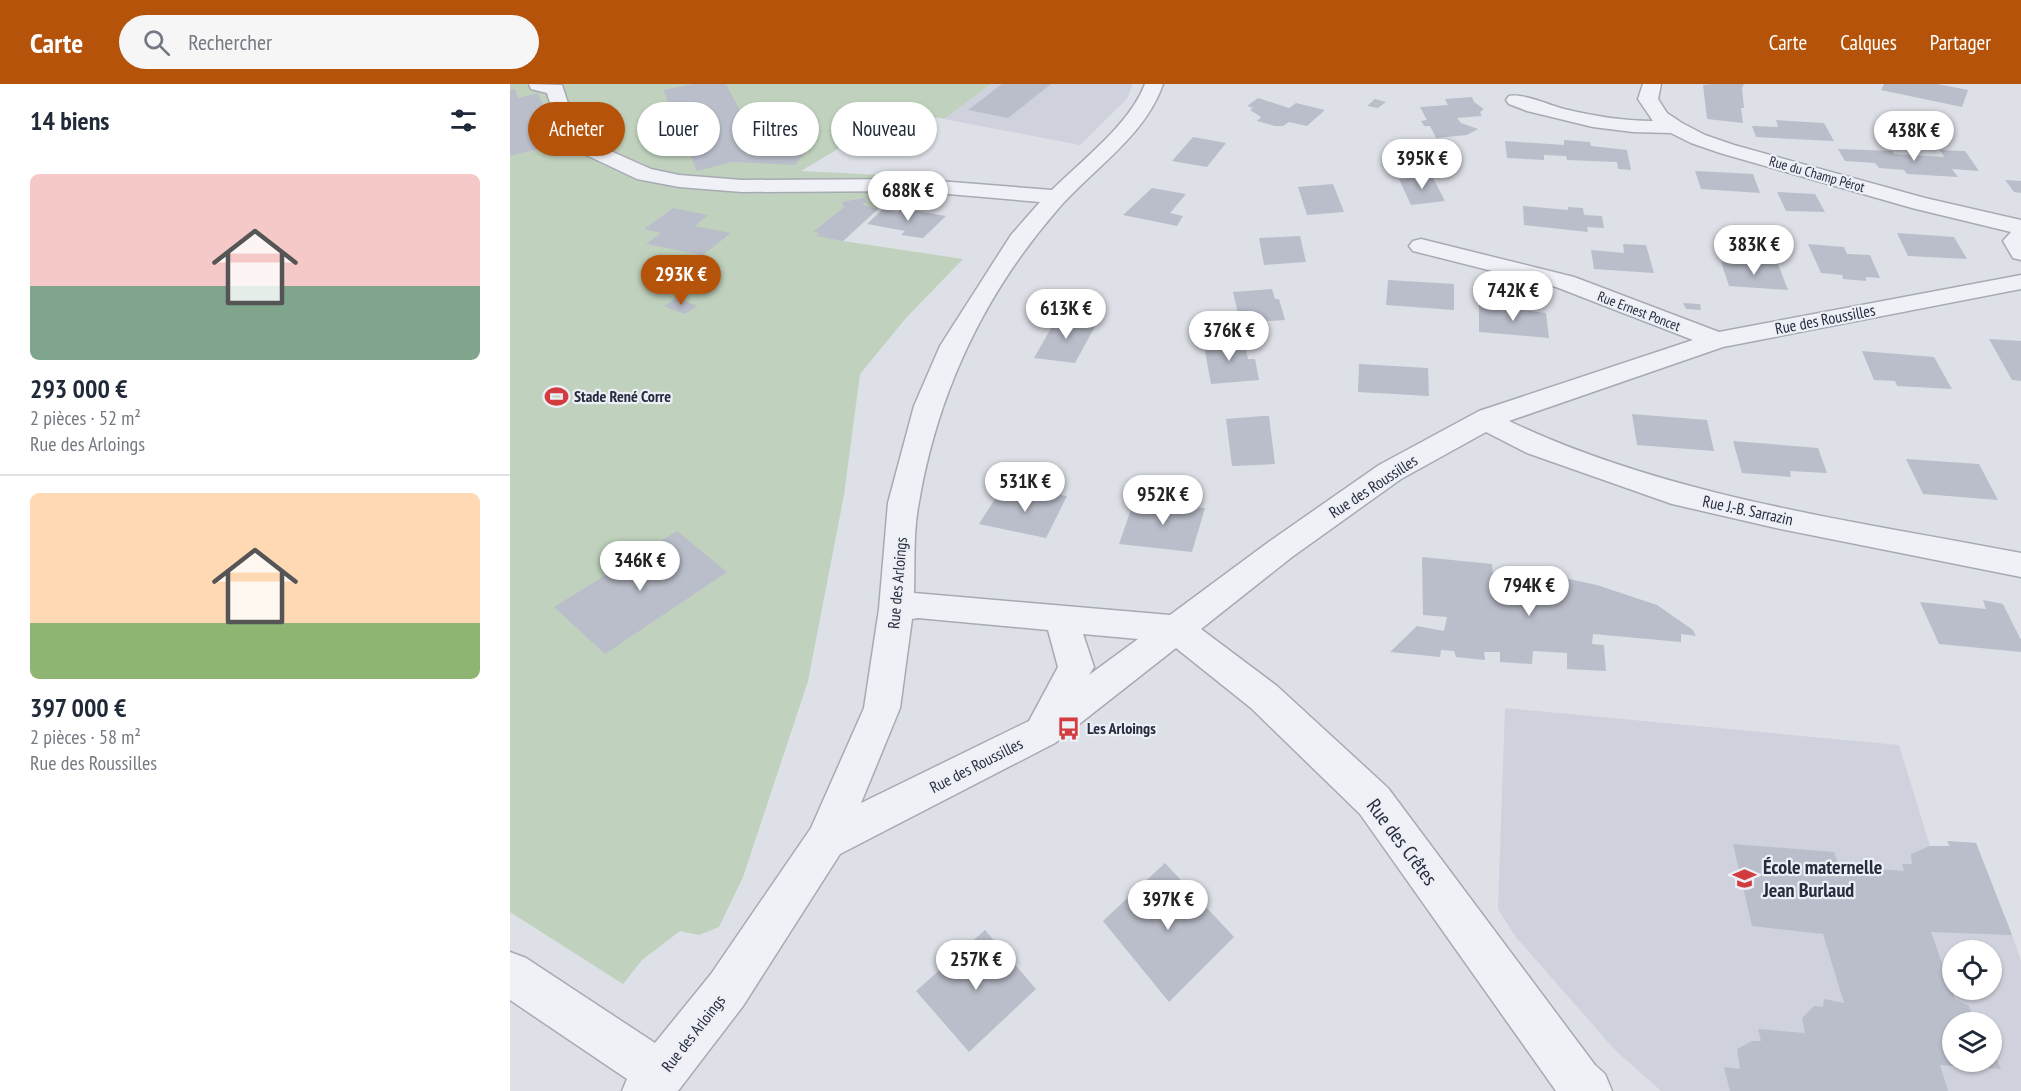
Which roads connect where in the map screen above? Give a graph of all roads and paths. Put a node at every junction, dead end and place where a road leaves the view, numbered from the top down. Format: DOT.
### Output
graph roads {
  1 [pos="1154,84"];
  2 [pos="1652,84"];
  3 [pos="538,85"];
  4 [pos="1516,100"];
  5 [pos="1675,128"];
  6 [pos="1057,197"];
  7 [pos="2019,239"];
  8 [pos="1421,246"];
  9 [pos="2021,268"];
  10 [pos="2021,282"];
  11 [pos="1991,288"];
  12 [pos="1717,340"];
  13 [pos="1489,418"];
  14 [pos="2021,565"];
  15 [pos="896,609"];
  16 [pos="1061,618"];
  17 [pos="1176,628"];
  18 [pos="1042,732"];
  19 [pos="826,841"];
  20 [pos="510,974"];
  21 [pos="654,1082"];
  22 [pos="1588,1091"];
  1 -- 6 [label="street, Rue des Arloings"];
  2 -- 5 [label="street, Rue du Champ Pérot"];
  3 -- 6 [label="street"];
  4 -- 5 [label="street, Rue du Champ Pérot"];
  5 -- 7 [label="street, Rue du Champ Pérot"];
  6 -- 15 [label="street, Rue des Arloings"];
  8 -- 12 [label="street, Rue Ernest Poncet"];
  9 -- 11 [label="street, Rue des Roussilles"];
  10 -- 11 [label="street, Rue des Roussilles"];
  11 -- 12 [label="street, Rue des Roussilles"];
  12 -- 13 [label="street, Rue des Roussilles"];
  13 -- 14 [label="street, Rue J.-B. Sarrazin"];
  13 -- 17 [label="street, Rue des Roussilles"];
  15 -- 16 [label="street"];
  15 -- 19 [label="street, Rue des Arloings"];
  16 -- 17 [label="street"];
  16 -- 18 [label="street"];
  17 -- 18 [label="street, Rue des Roussilles"];
  17 -- 22 [label="street, Rue des Crêtes"];
  18 -- 19 [label="street, Rue des Roussilles"];
  19 -- 21 [label="street, Rue des Arloings"];
  20 -- 21 [label="street"];
}
